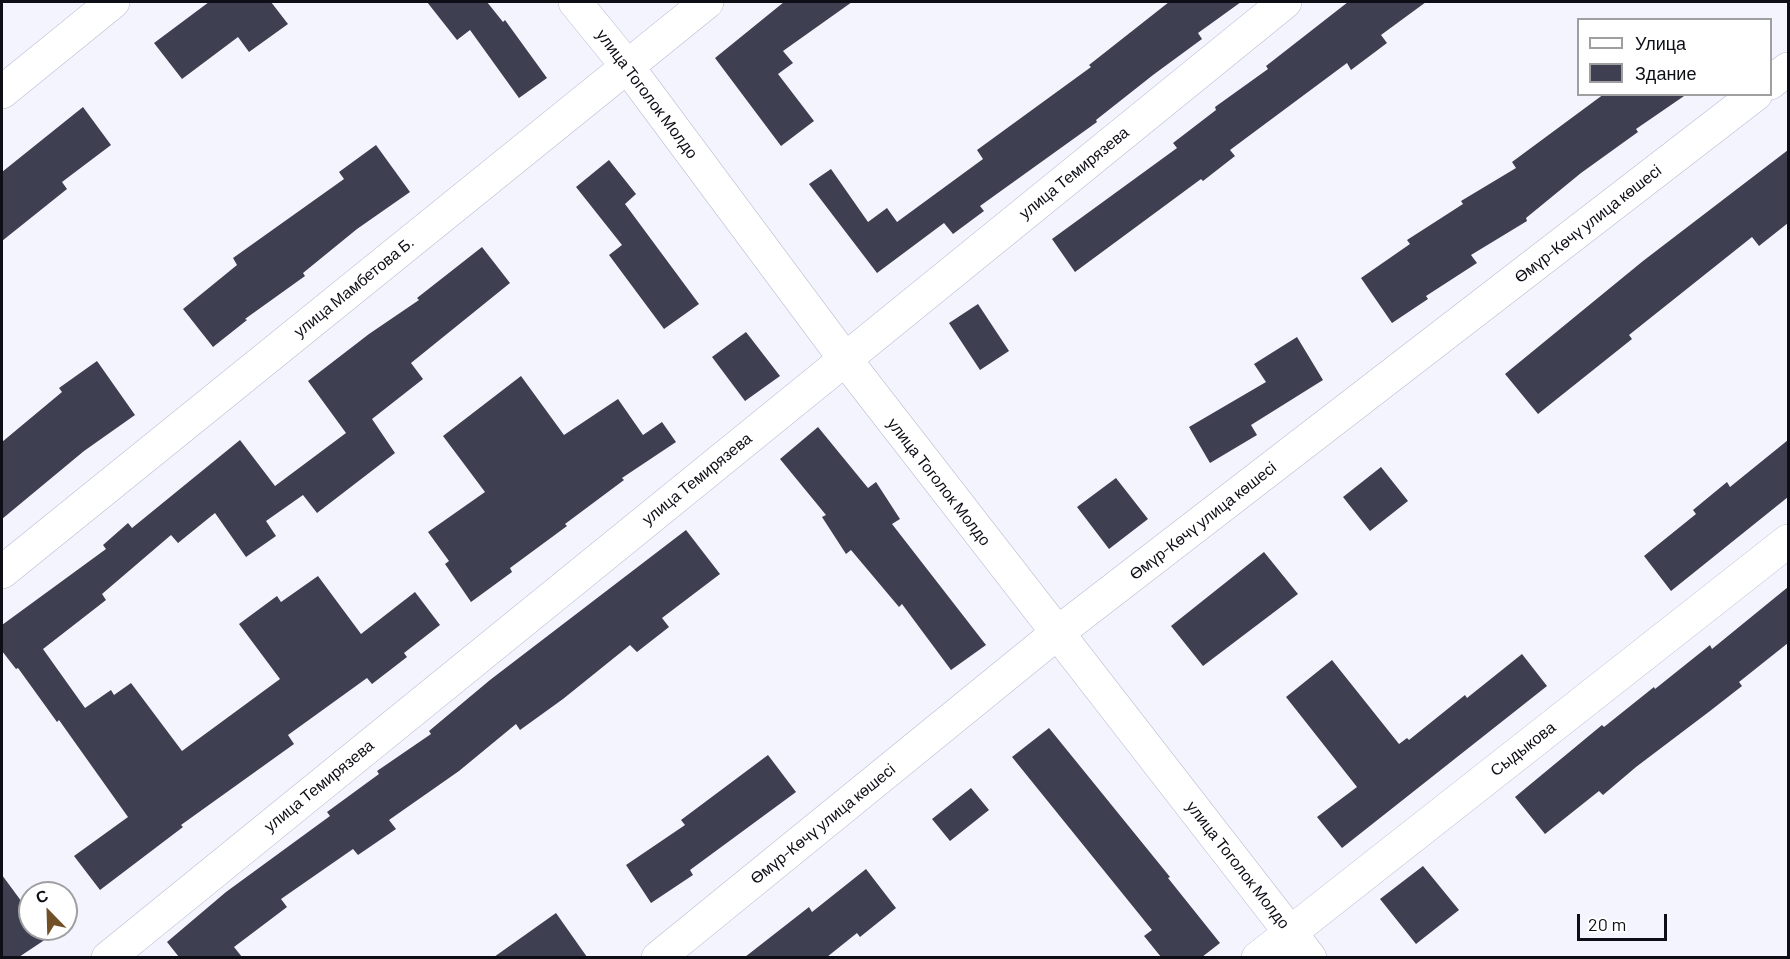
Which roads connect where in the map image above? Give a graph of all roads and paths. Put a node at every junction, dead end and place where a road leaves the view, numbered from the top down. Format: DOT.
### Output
graph roads {
  1 [pos="113,2"];
  2 [pos="575,2"];
  3 [pos="707,2"];
  4 [pos="1285,2"];
  5 [pos="627,66"];
  6 [pos="1788,69"];
  7 [pos="1772,81"];
  8 [pos="2,92"];
  9 [pos="1753,96"];
  10 [pos="845,359"];
  11 [pos="1788,541"];
  12 [pos="2,572"];
  13 [pos="1056,633"];
  14 [pos="1290,931"];
  15 [pos="108,957"];
  16 [pos="658,957"];
  17 [pos="1258,957"];
  18 [pos="1310,957"];
  1 -- 8 [label="street"];
  2 -- 5 [label="street, улица Тоголок Молдо"];
  3 -- 5 [label="street, улица Мамбетова Б."];
  4 -- 10 [label="street, улица Темирязева"];
  5 -- 10 [label="street, улица Тоголок Молдо"];
  5 -- 12 [label="street, улица Мамбетова Б."];
  6 -- 7 [label="street"];
  9 -- 13 [label="street, Өмүр-Көчү улица көшесі"];
  10 -- 13 [label="street, улица Тоголок Молдо"];
  10 -- 15 [label="street, улица Темирязева"];
  11 -- 14 [label="street, Сыдыкова"];
  13 -- 14 [label="street, улица Тоголок Молдо"];
  13 -- 16 [label="street, Өмүр-Көчү улица көшесі"];
  14 -- 17 [label="street, Сыдыкова"];
  14 -- 18 [label="street, улица Тоголок Молдо"];
}
